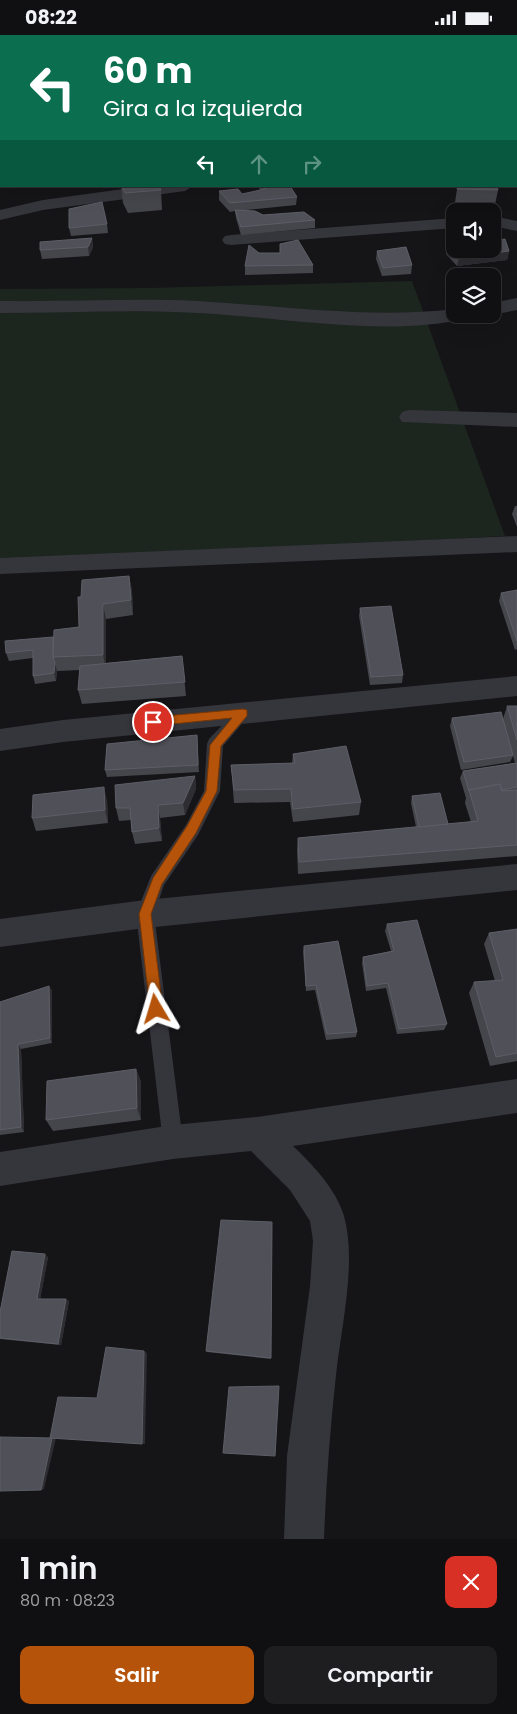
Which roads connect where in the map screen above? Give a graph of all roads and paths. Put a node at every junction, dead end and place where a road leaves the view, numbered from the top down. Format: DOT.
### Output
graph roads {
  1 [pos="178,187"];
  2 [pos="0,215"];
  3 [pos="501,223"];
  4 [pos="446,224"];
  5 [pos="517,226"];
  6 [pos="231,240"];
  7 [pos="517,304"];
  8 [pos="0,307"];
  9 [pos="501,307"];
  10 [pos="446,316"];
  11 [pos="409,417"];
  12 [pos="517,420"];
  13 [pos="517,544"];
  14 [pos="0,566"];
  15 [pos="517,686"];
  16 [pos="243,713"];
  17 [pos="0,740"];
  18 [pos="517,877"];
  19 [pos="145,914"];
  20 [pos="0,933"];
  21 [pos="517,1096"];
  22 [pos="256,1134"];
  23 [pos="172,1142"];
  24 [pos="0,1169"];
  25 [pos="304,1539"];
  1 -- 2 [label="street"];
  3 -- 5 [label="street"];
  4 -- 6 [label="street"];
  7 -- 9 [label="street"];
  8 -- 10 [label="street"];
  11 -- 12 [label="street"];
  13 -- 14 [label="street"];
  15 -- 16 [label="street"];
  16 -- 17 [label="street"];
  16 -- 19 [label="lane"];
  18 -- 19 [label="street"];
  19 -- 20 [label="street"];
  19 -- 23 [label="lane"];
  21 -- 22 [label="street"];
  22 -- 23 [label="street"];
  22 -- 25 [label="street"];
  23 -- 24 [label="street"];
}
